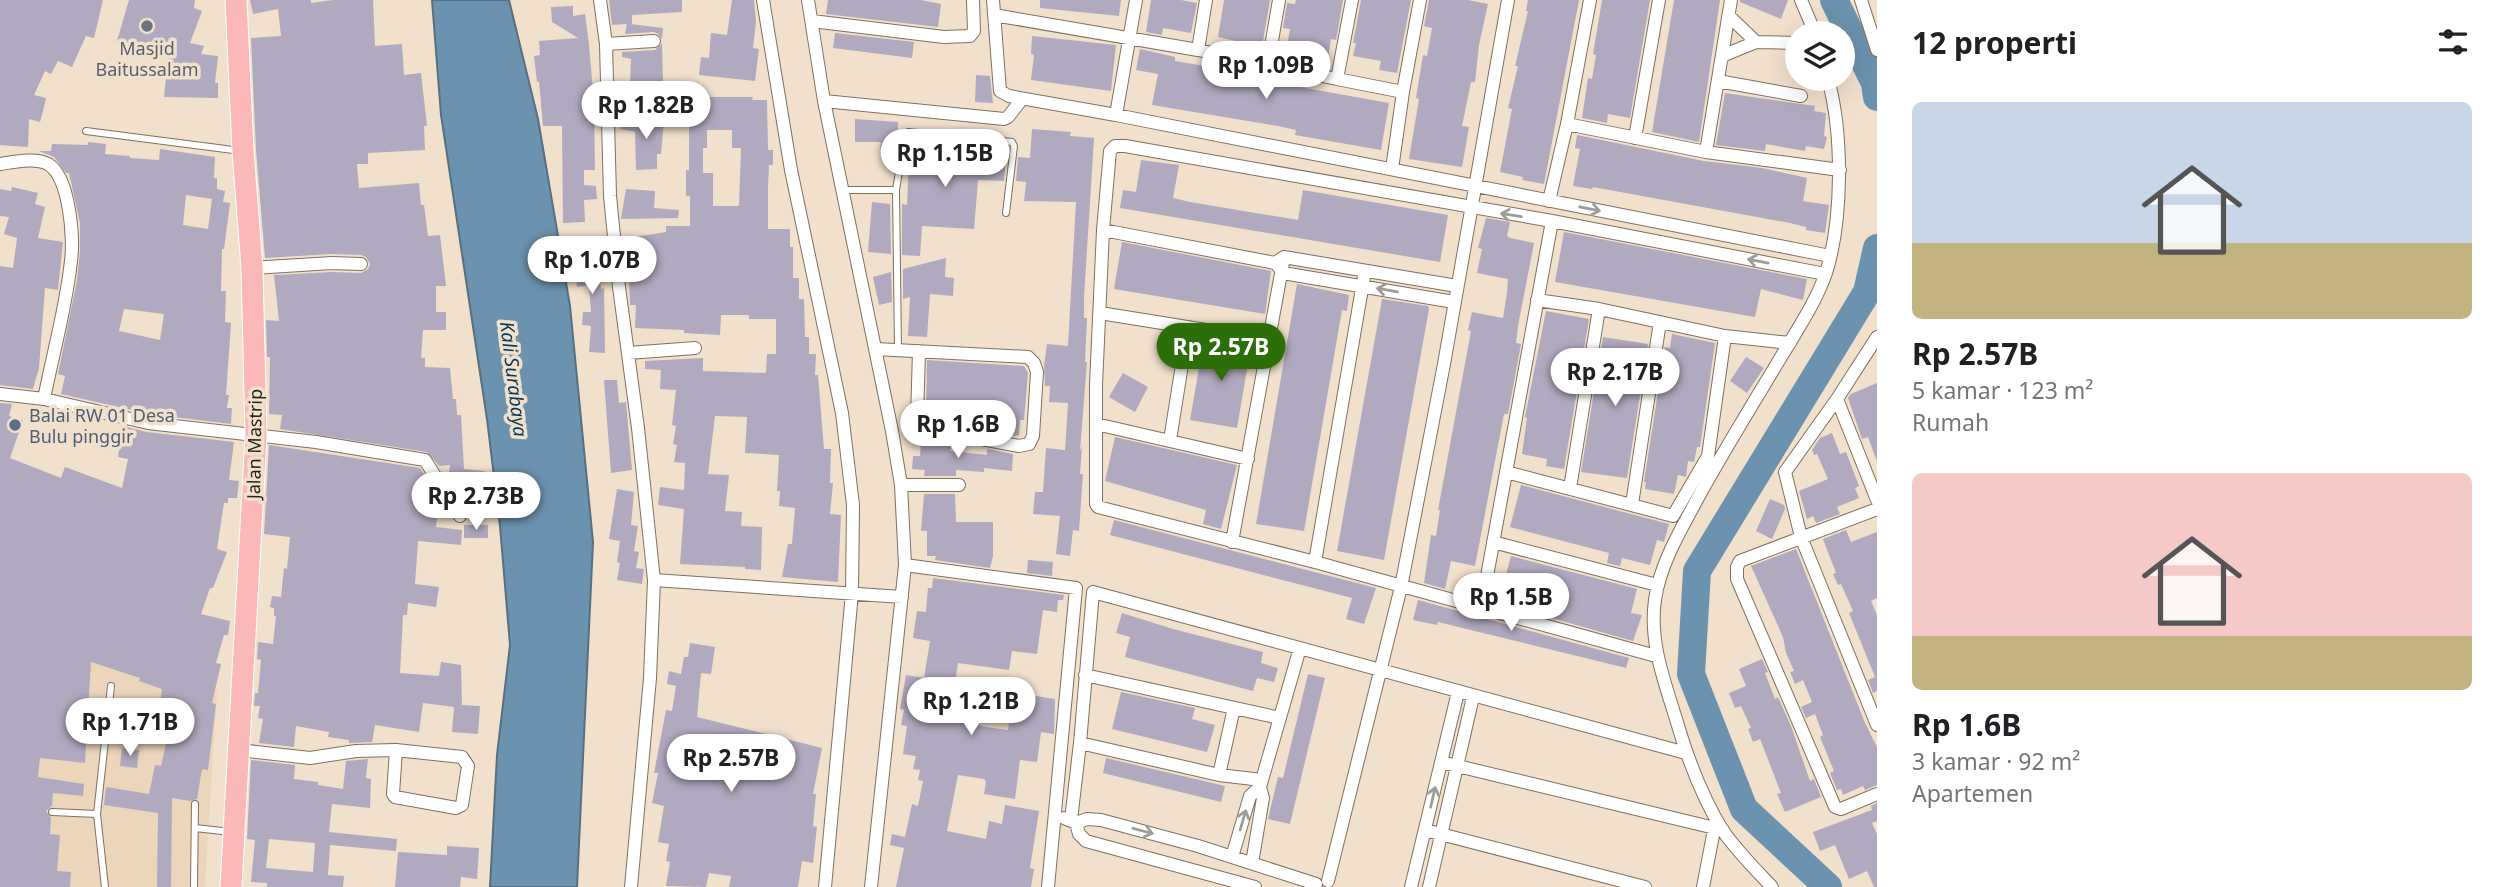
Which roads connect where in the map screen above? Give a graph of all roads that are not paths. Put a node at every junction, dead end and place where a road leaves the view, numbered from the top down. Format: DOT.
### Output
graph roads {
  1 [pos="236,0"];
  2 [pos="600,0"];
  3 [pos="763,0"];
  4 [pos="808,0"];
  5 [pos="973,0"];
  6 [pos="993,0"];
  7 [pos="1136,0"];
  8 [pos="1206,0"];
  9 [pos="1279,0"];
  10 [pos="1352,0"];
  11 [pos="1420,0"];
  12 [pos="1508,0"];
  13 [pos="1590,0"];
  14 [pos="1659,0"];
  15 [pos="1731,0"];
  16 [pos="1801,0"];
  17 [pos="1861,0"];
  18 [pos="994,15"];
  19 [pos="1729,16"];
  20 [pos="812,21"];
  21 [pos="1810,21"];
  22 [pos="1874,31"];
  23 [pos="1129,38"];
  24 [pos="654,41"];
  25 [pos="1756,42"];
  26 [pos="1785,43"];
  27 [pos="606,44"];
  28 [pos="1198,50"];
  29 [pos="1877,50"];
  30 [pos="1722,55"];
  31 [pos="1268,64"];
  32 [pos="1337,79"];
  33 [pos="1718,82"];
  34 [pos="1831,91"];
  35 [pos="1403,92"];
  36 [pos="1801,96"];
  37 [pos="824,101"];
  38 [pos="1015,108"];
  39 [pos="1116,115"];
  40 [pos="1567,124"];
  41 [pos="86,131"];
  42 [pos="1635,138"];
  43 [pos="243,151"];
  44 [pos="1706,152"];
  45 [pos="0,164"];
  46 [pos="1392,169"];
  47 [pos="1840,170"];
  48 [pos="1475,187"];
  49 [pos="841,190"];
  50 [pos="896,190"];
  51 [pos="1549,201"];
  52 [pos="1471,208"];
  53 [pos="1006,213"];
  54 [pos="1552,221"];
  55 [pos="1104,230"];
  56 [pos="1830,256"];
  57 [pos="361,264"];
  58 [pos="1281,264"];
  59 [pos="252,268"];
  60 [pos="1365,271"];
  61 [pos="1825,274"];
  62 [pos="1363,286"];
  63 [pos="1457,286"];
  64 [pos="1537,300"];
  65 [pos="1454,302"];
  66 [pos="1599,309"];
  67 [pos="1100,313"];
  68 [pos="1660,322"];
  69 [pos="1188,327"];
  70 [pos="1725,336"];
  71 [pos="1877,337"];
  72 [pos="1268,340"];
  73 [pos="1790,343"];
  74 [pos="695,348"];
  75 [pos="876,349"];
  76 [pos="898,350"];
  77 [pos="919,351"];
  78 [pos="628,353"];
  79 [pos="0,394"];
  80 [pos="44,399"];
  81 [pos="1837,399"];
  82 [pos="1096,424"];
  83 [pos="256,436"];
  84 [pos="1170,439"];
  85 [pos="1248,459"];
  86 [pos="1506,472"];
  87 [pos="901,485"];
  88 [pos="959,485"];
  89 [pos="1570,488"];
  90 [pos="1877,500"];
  91 [pos="1632,504"];
  92 [pos="1877,509"];
  93 [pos="460,516"];
  94 [pos="1801,537"];
  95 [pos="1232,542"];
  96 [pos="1493,542"];
  97 [pos="1315,562"];
  98 [pos="905,565"];
  99 [pos="654,580"];
  100 [pos="1657,585"];
  101 [pos="1401,587"];
  102 [pos="856,593"];
  103 [pos="897,596"];
  104 [pos="1481,609"];
  105 [pos="1300,648"];
  106 [pos="1656,656"];
  107 [pos="1381,670"];
  108 [pos="1085,675"];
  109 [pos="111,686"];
  110 [pos="1458,692"];
  111 [pos="1473,697"];
  112 [pos="1234,708"];
  113 [pos="1280,718"];
  114 [pos="1877,725"];
  115 [pos="1080,743"];
  116 [pos="239,750"];
  117 [pos="396,750"];
  118 [pos="1686,753"];
  119 [pos="1441,762"];
  120 [pos="1457,765"];
  121 [pos="1219,775"];
  122 [pos="1261,784"];
  123 [pos="1877,794"];
  124 [pos="194,804"];
  125 [pos="52,812"];
  126 [pos="97,814"];
  127 [pos="1055,815"];
  128 [pos="1074,821"];
  129 [pos="195,828"];
  130 [pos="1425,830"];
  131 [pos="1719,830"];
  132 [pos="235,832"];
  133 [pos="1442,834"];
  134 [pos="1198,846"];
  135 [pos="1233,857"];
  136 [pos="1252,863"];
  137 [pos="1191,871"];
  138 [pos="1327,885"];
  139 [pos="106,887"];
  140 [pos="194,887"];
  141 [pos="232,887"];
  142 [pos="631,887"];
  143 [pos="825,887"];
  144 [pos="871,887"];
  145 [pos="1048,887"];
  146 [pos="1255,887"];
  147 [pos="1411,887"];
  148 [pos="1429,887"];
  149 [pos="1645,887"];
  150 [pos="1703,887"];
  151 [pos="1772,887"];
  1 -- 43 [label="main road, Jalan Mastrip"];
  2 -- 27 [label="street"];
  3 -- 102 [label="street"];
  4 -- 20 [label="street"];
  5 -- 20 [label="street"];
  6 -- 18 [label="street"];
  7 -- 23 [label="street"];
  8 -- 28 [label="street"];
  9 -- 31 [label="street"];
  10 -- 32 [label="street"];
  11 -- 35 [label="street"];
  12 -- 48 [label="street"];
  13 -- 40 [label="street"];
  14 -- 42 [label="street"];
  15 -- 19 [label="street"];
  16 -- 21 [label="street"];
  17 -- 22 [label="street"];
  18 -- 23 [label="street"];
  18 -- 38 [label="street"];
  19 -- 25 [label="street"];
  19 -- 30 [label="street"];
  20 -- 37 [label="street"];
  22 -- 29 [label="street"];
  23 -- 28 [label="street"];
  23 -- 39 [label="street"];
  24 -- 27 [label="street"];
  25 -- 26 [label="street"];
  25 -- 30 [label="street"];
  27 -- 78 [label="street"];
  28 -- 31 [label="street"];
  30 -- 33 [label="street"];
  31 -- 32 [label="street"];
  32 -- 35 [label="street"];
  33 -- 36 [label="street"];
  33 -- 44 [label="street"];
  34 -- 47 [label="street"];
  35 -- 46 [label="street"];
  37 -- 38 [label="street"];
  37 -- 49 [label="street"];
  38 -- 39 [label="street"];
  39 -- 46 [label="street"];
  40 -- 42 [label="street"];
  40 -- 51 [label="street"];
  41 -- 43 [label="lane"];
  42 -- 44 [label="street"];
  43 -- 59 [label="main road, Jalan Mastrip"];
  44 -- 47 [label="street"];
  45 -- 80 [label="street"];
  46 -- 48 [label="street"];
  47 -- 56 [label="street"];
  48 -- 51 [label="street"];
  48 -- 52 [label="street"];
  49 -- 50 [label="lane"];
  49 -- 75 [label="street"];
  50 -- 53 [label="lane"];
  50 -- 76 [label="lane"];
  51 -- 56 [label="street, one-way"];
  54 -- 52 [label="street, one-way"];
  52 -- 55 [label="street"];
  52 -- 63 [label="street"];
  61 -- 54 [label="street, one-way"];
  54 -- 64 [label="street"];
  55 -- 58 [label="street"];
  55 -- 67 [label="street"];
  56 -- 61 [label="street"];
  57 -- 59 [label="street"];
  58 -- 60 [label="street"];
  58 -- 62 [label="street"];
  58 -- 72 [label="street"];
  59 -- 83 [label="main road, Jalan Mastrip"];
  60 -- 62 [label="street"];
  60 -- 63 [label="street"];
  61 -- 73 [label="street"];
  65 -- 62 [label="street, one-way"];
  62 -- 97 [label="street"];
  63 -- 65 [label="street"];
  64 -- 66 [label="street"];
  64 -- 86 [label="street"];
  65 -- 101 [label="street"];
  66 -- 68 [label="street"];
  66 -- 89 [label="street"];
  67 -- 69 [label="street"];
  67 -- 82 [label="street"];
  68 -- 70 [label="street"];
  68 -- 91 [label="street"];
  69 -- 72 [label="street"];
  69 -- 84 [label="street"];
  70 -- 73 [label="street"];
  70 -- 91 [label="street"];
  71 -- 81 [label="street"];
  72 -- 85 [label="street"];
  73 -- 100 [label="street"];
  74 -- 78 [label="street"];
  75 -- 76 [label="street"];
  75 -- 87 [label="street"];
  76 -- 77 [label="street"];
  77 -- 77 [label="street"];
  78 -- 99 [label="street"];
  79 -- 80 [label="street"];
  80 -- 83 [label="street"];
  81 -- 90 [label="street"];
  81 -- 94 [label="street"];
  82 -- 84 [label="street"];
  82 -- 95 [label="street"];
  83 -- 93 [label="street"];
  83 -- 116 [label="main road, Jalan Mastrip"];
  84 -- 85 [label="street"];
  85 -- 95 [label="street"];
  86 -- 89 [label="street"];
  86 -- 96 [label="street"];
  87 -- 88 [label="street"];
  87 -- 98 [label="street"];
  89 -- 91 [label="street"];
  92 -- 94 [label="street"];
  94 -- 114 [label="street"];
  94 -- 123 [label="street"];
  95 -- 97 [label="street"];
  96 -- 100 [label="street"];
  96 -- 104 [label="street"];
  97 -- 101 [label="street"];
  98 -- 103 [label="street"];
  98 -- 127 [label="street"];
  99 -- 102 [label="street"];
  99 -- 142 [label="street"];
  100 -- 106 [label="street"];
  101 -- 104 [label="street"];
  101 -- 107 [label="street"];
  102 -- 103 [label="street"];
  102 -- 143 [label="street"];
  103 -- 144 [label="street"];
  104 -- 106 [label="street"];
  105 -- 107 [label="street"];
  105 -- 108 [label="street"];
  105 -- 113 [label="street"];
  106 -- 118 [label="street"];
  107 -- 110 [label="street"];
  107 -- 138 [label="street"];
  108 -- 112 [label="street"];
  108 -- 115 [label="street"];
  109 -- 126 [label="lane"];
  110 -- 111 [label="street"];
  110 -- 119 [label="street"];
  111 -- 118 [label="street"];
  111 -- 120 [label="street"];
  112 -- 113 [label="street"];
  112 -- 121 [label="street"];
  113 -- 122 [label="street"];
  115 -- 121 [label="street"];
  115 -- 128 [label="street"];
  116 -- 117 [label="street"];
  116 -- 132 [label="main road, Jalan Mastrip"];
  117 -- 117 [label="street"];
  118 -- 131 [label="street"];
  119 -- 120 [label="street"];
  130 -- 119 [label="street, one-way"];
  120 -- 131 [label="street"];
  120 -- 133 [label="street"];
  121 -- 122 [label="street"];
  135 -- 122 [label="street, one-way"];
  122 -- 136 [label="street"];
  124 -- 129 [label="lane"];
  125 -- 126 [label="lane"];
  126 -- 139 [label="lane"];
  127 -- 128 [label="street"];
  127 -- 145 [label="street"];
  128 -- 134 [label="street, one-way"];
  128 -- 137 [label="street"];
  129 -- 132 [label="lane"];
  129 -- 140 [label="lane"];
  130 -- 133 [label="street"];
  130 -- 147 [label="street"];
  131 -- 150 [label="street"];
  131 -- 151 [label="street"];
  132 -- 141 [label="main road, Jalan Mastrip"];
  133 -- 148 [label="street"];
  133 -- 149 [label="street"];
  134 -- 135 [label="street"];
  134 -- 137 [label="street"];
  135 -- 136 [label="street"];
  136 -- 138 [label="street"];
  137 -- 146 [label="street"];
}
